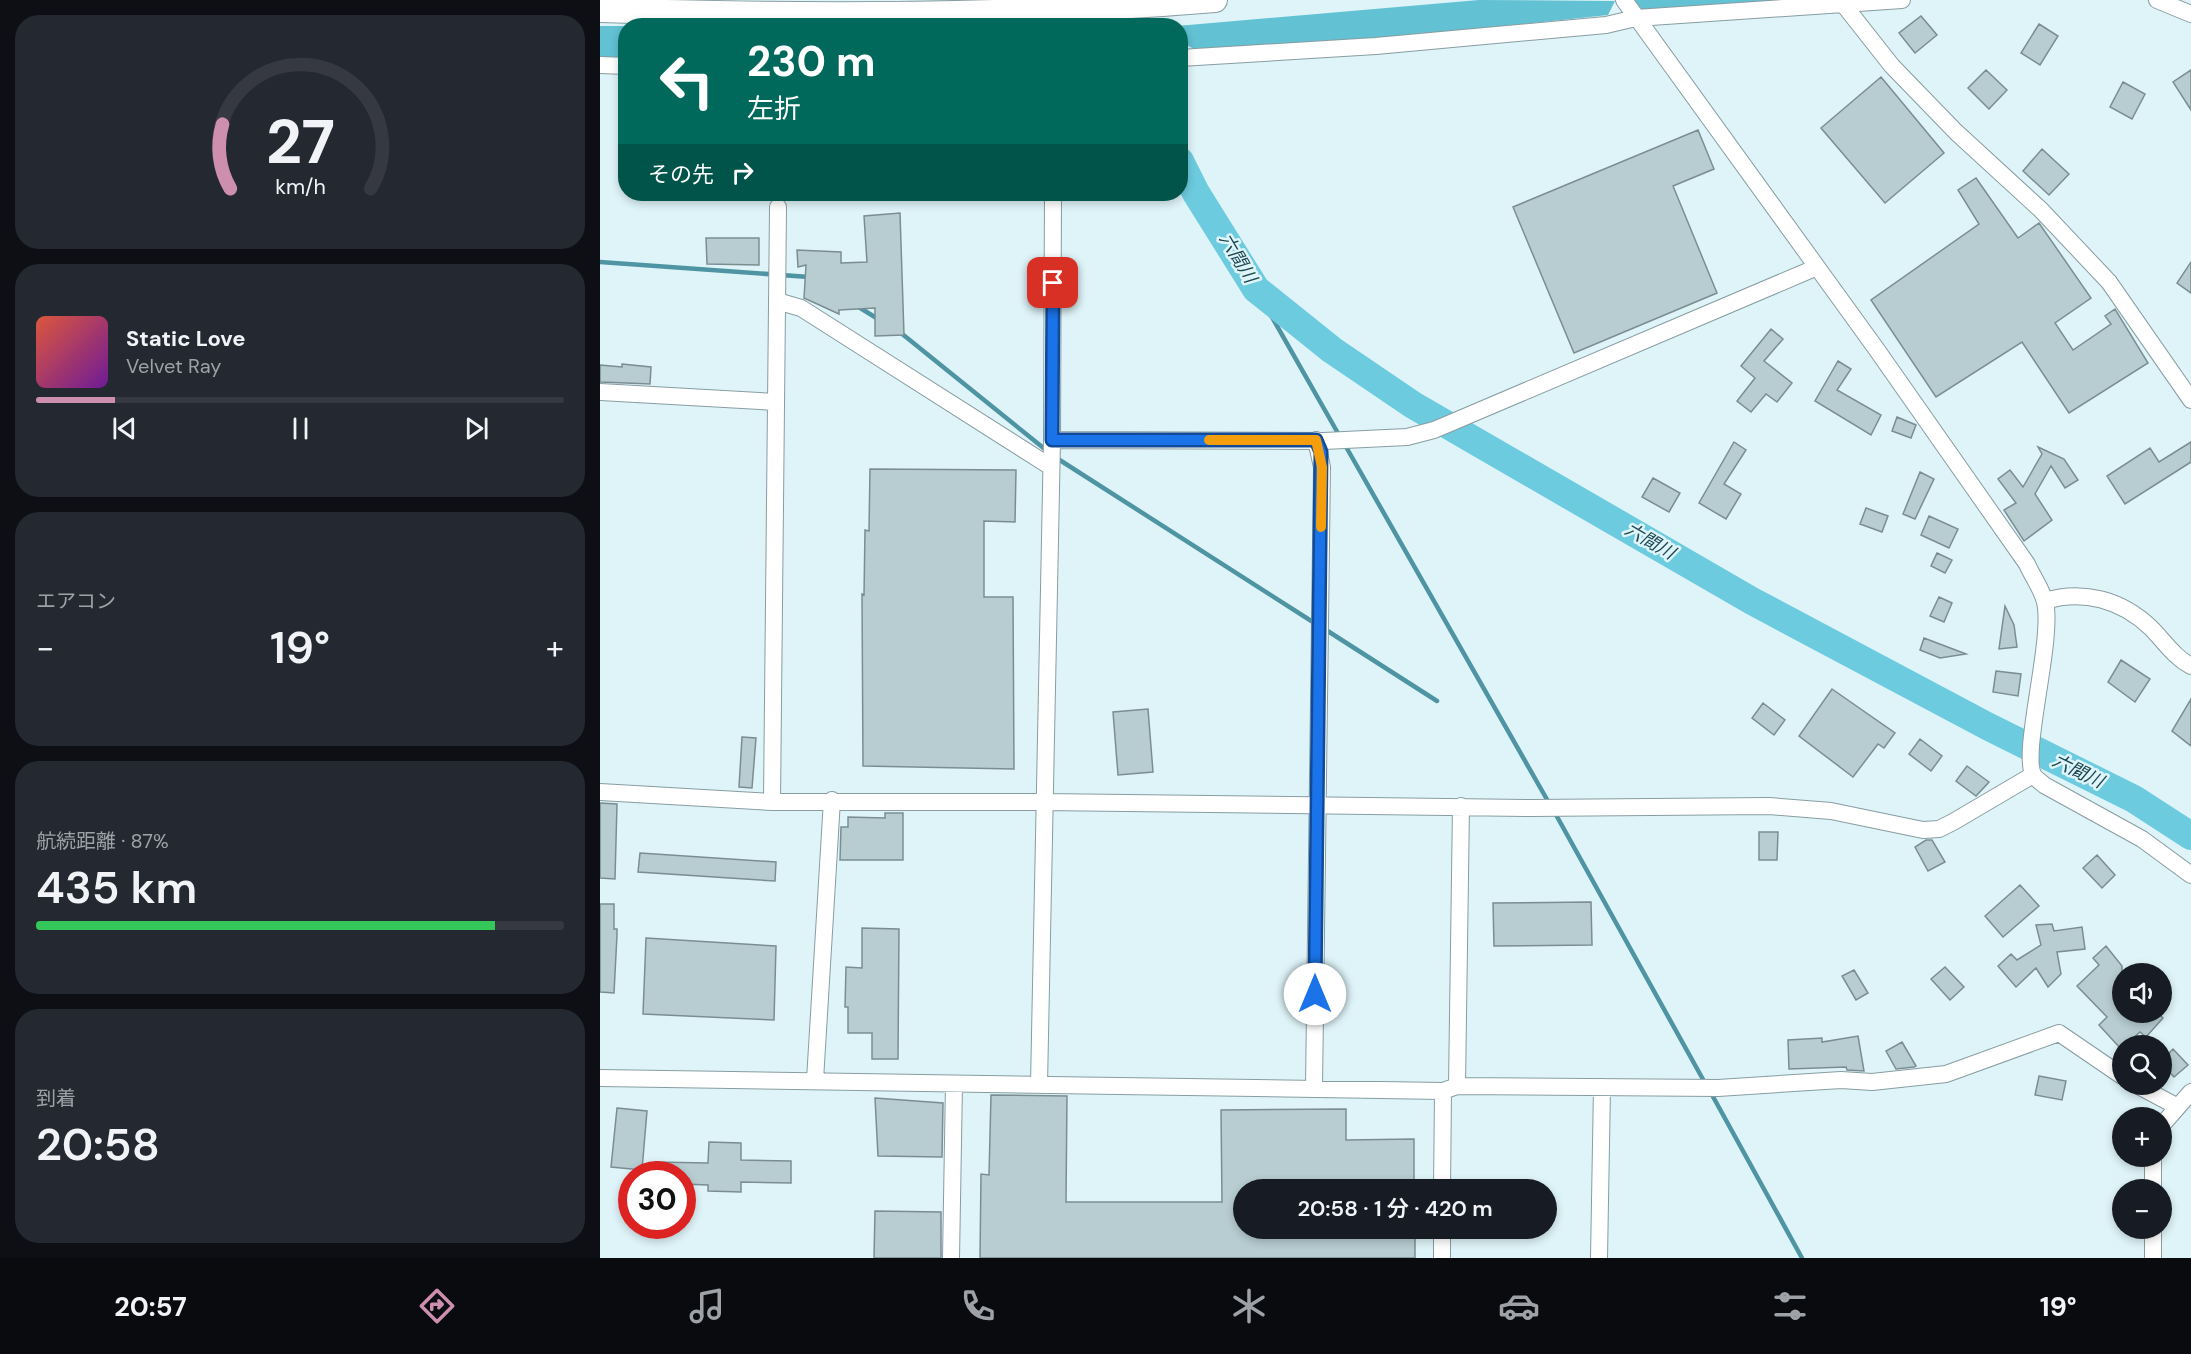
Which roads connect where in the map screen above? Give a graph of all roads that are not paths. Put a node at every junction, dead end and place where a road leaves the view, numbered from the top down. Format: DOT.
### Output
graph roads {
  1 [pos="1215,0"];
  2 [pos="1624,0"];
  3 [pos="1902,0"];
  4 [pos="2157,0"];
  5 [pos="1841,1"];
  6 [pos="600,10"];
  7 [pos="2191,14"];
  8 [pos="1636,18"];
  9 [pos="1188,58"];
  10 [pos="600,65"];
  11 [pos="618,66"];
  12 [pos="1053,201"];
  13 [pos="778,207"];
  14 [pos="1815,268"];
  15 [pos="777,301"];
  16 [pos="600,392"];
  17 [pos="2191,400"];
  18 [pos="776,402"];
  19 [pos="1052,440"];
  20 [pos="1320,440"];
  21 [pos="1051,467"];
  22 [pos="2045,601"];
  23 [pos="2191,666"];
  24 [pos="2032,767"];
  25 [pos="600,792"];
  26 [pos="832,800"];
  27 [pos="772,802"];
  28 [pos="1043,802"];
  29 [pos="1316,806"];
  30 [pos="1461,806"];
  31 [pos="2191,875"];
  32 [pos="2112,1069"];
  33 [pos="600,1078"];
  34 [pos="815,1080"];
  35 [pos="954,1084"];
  36 [pos="1039,1085"];
  37 [pos="1602,1087"];
  38 [pos="1314,1088"];
  39 [pos="1450,1089"];
  40 [pos="2191,1092"];
  41 [pos="2156,1095"];
  42 [pos="2176,1106"];
  43 [pos="2172,1111"];
  44 [pos="1443,1179"];
  45 [pos="1442,1239"];
  46 [pos="2153,1239"];
  47 [pos="951,1258"];
  48 [pos="1442,1258"];
  49 [pos="1599,1258"];
  50 [pos="2153,1258"];
  1 -- 6 [label="highway"];
  2 -- 8 [label="street"];
  3 -- 5 [label="street"];
  4 -- 7 [label="street"];
  5 -- 8 [label="street"];
  5 -- 17 [label="street"];
  8 -- 9 [label="street"];
  8 -- 14 [label="street"];
  10 -- 11 [label="street"];
  12 -- 19 [label="street"];
  13 -- 15 [label="street"];
  14 -- 20 [label="street"];
  14 -- 22 [label="street"];
  15 -- 18 [label="street"];
  15 -- 21 [label="street"];
  16 -- 18 [label="street"];
  18 -- 27 [label="street"];
  19 -- 20 [label="street"];
  19 -- 21 [label="street"];
  20 -- 29 [label="street"];
  21 -- 28 [label="street"];
  22 -- 23 [label="street"];
  22 -- 24 [label="street"];
  24 -- 30 [label="street"];
  24 -- 31 [label="street"];
  25 -- 27 [label="street"];
  26 -- 27 [label="street"];
  26 -- 28 [label="street"];
  26 -- 34 [label="street"];
  28 -- 29 [label="street"];
  28 -- 36 [label="street"];
  29 -- 30 [label="street"];
  29 -- 38 [label="street"];
  30 -- 39 [label="street"];
  32 -- 37 [label="street"];
  33 -- 34 [label="street"];
  34 -- 35 [label="street"];
  35 -- 36 [label="street"];
  35 -- 47 [label="street"];
  36 -- 38 [label="street"];
  37 -- 39 [label="street"];
  37 -- 49 [label="street"];
  38 -- 39 [label="street"];
  39 -- 44 [label="street"];
  40 -- 42 [label="street"];
  41 -- 42 [label="street"];
  42 -- 43 [label="street"];
  45 -- 48 [label="street"];
  46 -- 50 [label="street"];
}
